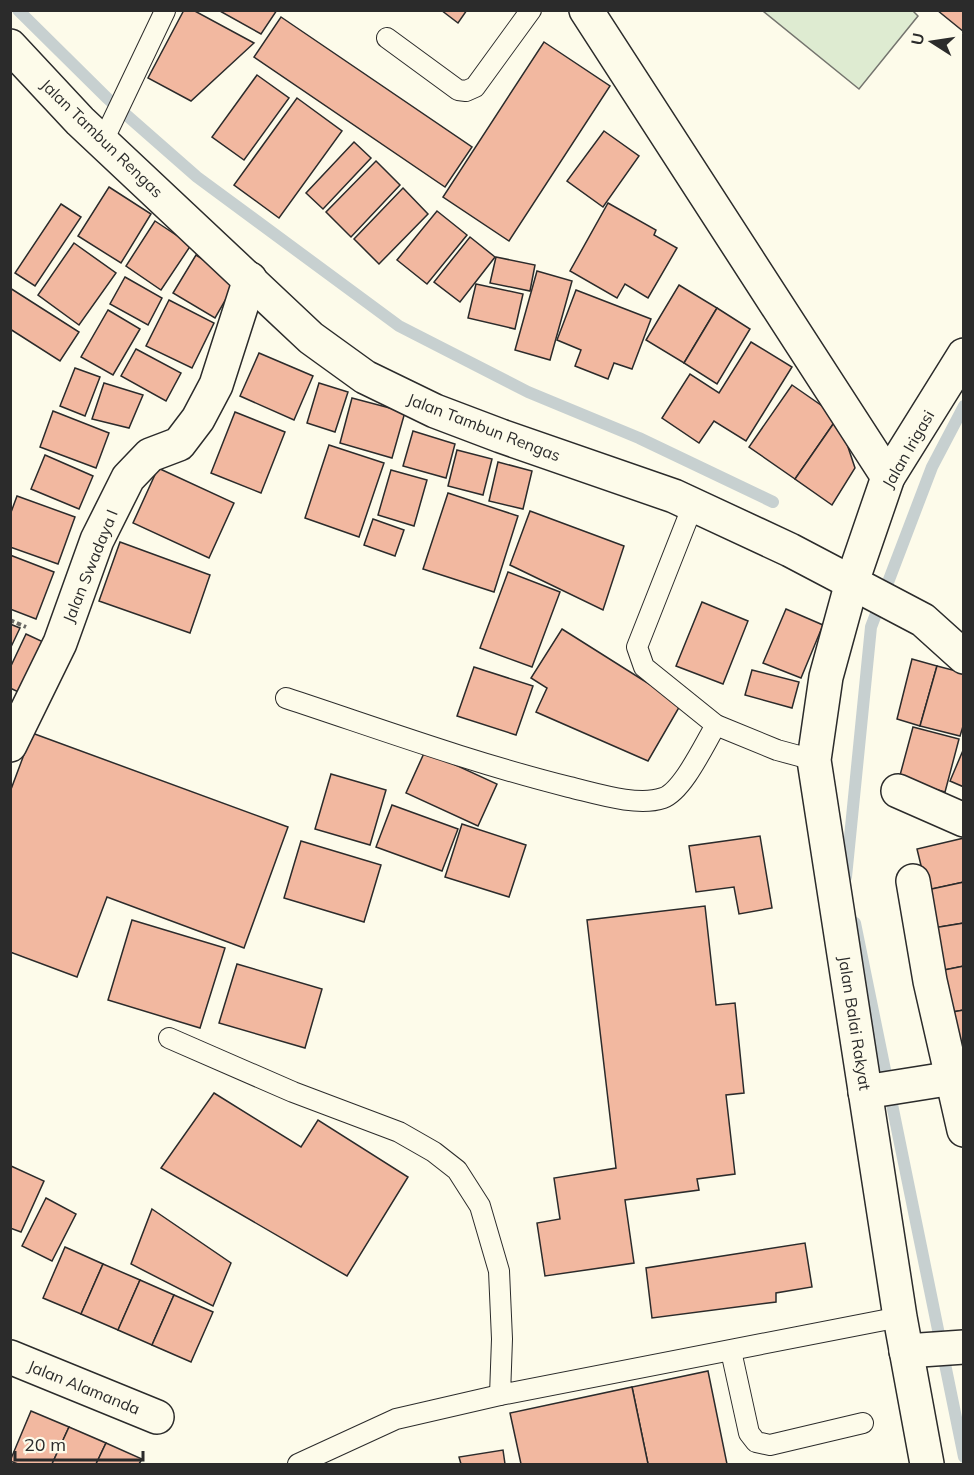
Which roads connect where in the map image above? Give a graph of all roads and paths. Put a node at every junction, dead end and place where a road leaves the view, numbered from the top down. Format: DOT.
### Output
graph roads {
  1 [pos="531,10"];
  2 [pos="586,10"];
  3 [pos="165,11"];
  4 [pos="387,38"];
  5 [pos="10,46"];
  6 [pos="105,137"];
  7 [pos="250,279"];
  8 [pos="963,355"];
  9 [pos="888,477"];
  10 [pos="693,505"];
  11 [pos="856,584"];
  12 [pos="961,647"];
  13 [pos="286,698"];
  14 [pos="716,724"];
  15 [pos="10,745"];
  16 [pos="814,760"];
  17 [pos="898,791"];
  18 [pos="963,820"];
  19 [pos="913,881"];
  20 [pos="169,1038"];
  21 [pos="944,1080"];
  22 [pos="874,1091"];
  23 [pos="963,1130"];
  24 [pos="900,1317"];
  25 [pos="934,1348"];
  26 [pos="731,1351"];
  27 [pos="10,1356"];
  28 [pos="500,1395"];
  29 [pos="157,1417"];
  30 [pos="863,1423"];
  31 [pos="298,1464"];
  32 [pos="927,1464"];
  1 -- 4 [label="lane"];
  2 -- 9 [label="street"];
  3 -- 6 [label="lane"];
  5 -- 6 [label="street, Jalan Tambun Rengas"];
  6 -- 7 [label="street, Jalan Tambun Rengas"];
  7 -- 10 [label="street, Jalan Tambun Rengas"];
  7 -- 15 [label="street, Jalan Swadaya I"];
  8 -- 9 [label="street, Jalan Irigasi"];
  9 -- 11 [label="street, Jalan Irigasi"];
  10 -- 11 [label="street, Jalan Tambun Rengas"];
  10 -- 14 [label="lane"];
  11 -- 12 [label="street, Jalan Tambun Rengas"];
  11 -- 16 [label="street, Jalan Balai Rakyat"];
  13 -- 14 [label="lane"];
  14 -- 16 [label="lane"];
  16 -- 22 [label="street, Jalan Balai Rakyat"];
  17 -- 18 [label="street"];
  19 -- 21 [label="street"];
  20 -- 28 [label="lane"];
  21 -- 22 [label="street"];
  21 -- 23 [label="street"];
  22 -- 24 [label="street, Jalan Balai Rakyat"];
  24 -- 25 [label="street, Jalan Balai Rakyat"];
  24 -- 26 [label="lane"];
  25 -- 32 [label="street, Jalan Balai Rakyat"];
  26 -- 28 [label="lane"];
  26 -- 30 [label="lane"];
  27 -- 29 [label="street, Jalan Alamanda"];
  28 -- 31 [label="lane"];
}
